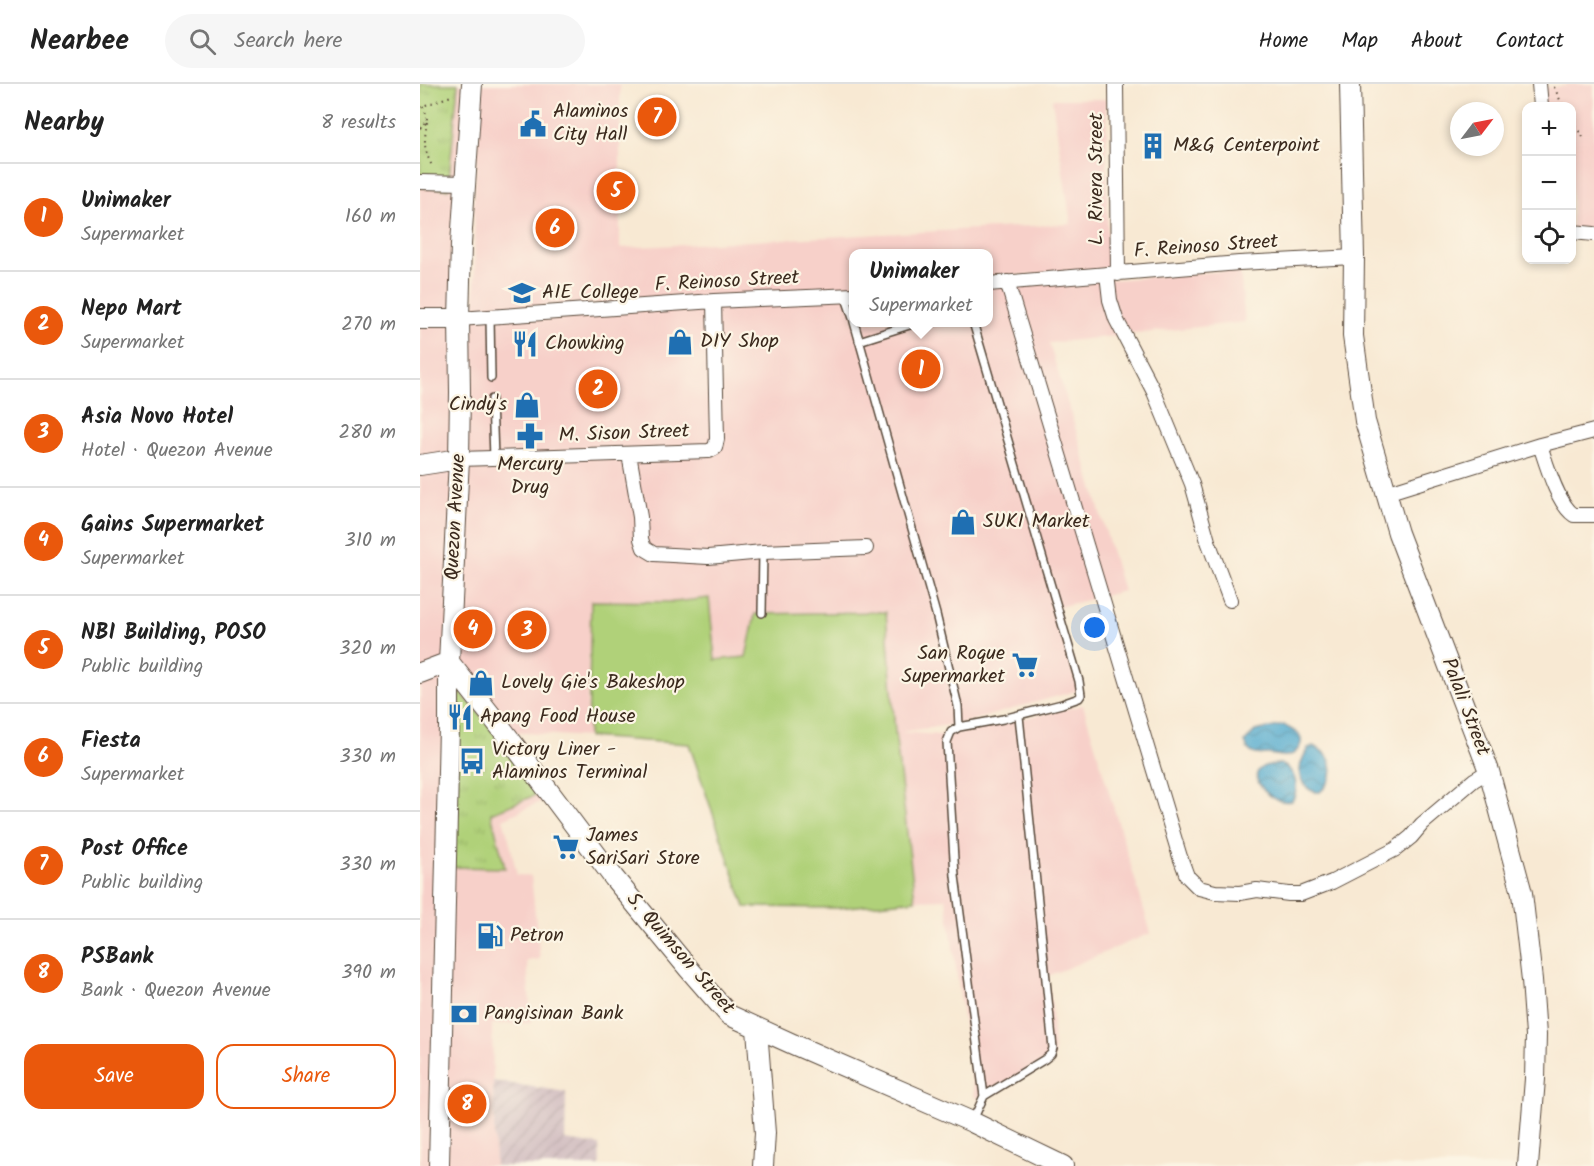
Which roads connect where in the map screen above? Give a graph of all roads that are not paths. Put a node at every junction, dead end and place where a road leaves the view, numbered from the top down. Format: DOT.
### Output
graph roads {
  1 [pos="472,84"];
  2 [pos="1116,84"];
  3 [pos="1350,84"];
  4 [pos="1539,84"];
  5 [pos="1541,102"];
  6 [pos="420,182"];
  7 [pos="465,183"];
  8 [pos="1576,232"];
  9 [pos="1594,234"];
  10 [pos="1354,257"];
  11 [pos="1112,274"];
  12 [pos="1007,282"];
  13 [pos="993,283"];
  14 [pos="849,295"];
  15 [pos="714,301"];
  16 [pos="490,317"];
  17 [pos="420,319"];
  18 [pos="459,319"];
  19 [pos="856,327"];
  20 [pos="903,327"];
  21 [pos="974,327"];
  22 [pos="860,341"];
  23 [pos="491,378"];
  24 [pos="492,399"];
  25 [pos="1594,431"];
  26 [pos="1540,445"];
  27 [pos="629,454"];
  28 [pos="495,458"];
  29 [pos="459,459"];
  30 [pos="420,465"];
  31 [pos="1386,494"];
  32 [pos="1594,515"];
  33 [pos="866,548"];
  34 [pos="762,552"];
  35 [pos="1230,600"];
  36 [pos="762,613"];
  37 [pos="449,662"];
  38 [pos="420,673"];
  39 [pos="1019,716"];
  40 [pos="959,728"];
  41 [pos="1489,771"];
  42 [pos="757,1029"];
  43 [pos="984,1096"];
  44 [pos="972,1122"];
  45 [pos="439,1166"];
  46 [pos="763,1166"];
  47 [pos="1063,1166"];
  48 [pos="1528,1166"];
  1 -- 7 [label="street, Quezon Avenue"];
  2 -- 11 [label="street, L. Rivera Street"];
  3 -- 10 [label="street, Palali Street"];
  4 -- 5 [label="street"];
  6 -- 7 [label="street"];
  7 -- 18 [label="street, Quezon Avenue"];
  8 -- 9 [label="street"];
  10 -- 11 [label="street, F. Reinoso Street"];
  10 -- 31 [label="street, Palali Street"];
  11 -- 12 [label="street, F. Reinoso Street"];
  11 -- 35 [label="street, L. Rivera Street"];
  12 -- 13 [label="street, F. Reinoso Street"];
  12 -- 41 [label="street"];
  14 -- 15 [label="street, F. Reinoso Street"];
  15 -- 16 [label="street, F. Reinoso Street"];
  15 -- 27 [label="street, M. Sison Street"];
  16 -- 18 [label="street, F. Reinoso Street"];
  16 -- 23 [label="lane"];
  17 -- 18 [label="street"];
  18 -- 29 [label="street, Quezon Avenue"];
  19 -- 22 [label="lane"];
  20 -- 22 [label="lane"];
  21 -- 39 [label="lane"];
  22 -- 40 [label="lane"];
  24 -- 28 [label="lane"];
  25 -- 26 [label="street"];
  26 -- 31 [label="street"];
  26 -- 32 [label="street"];
  27 -- 28 [label="street, M. Sison Street"];
  27 -- 34 [label="street"];
  28 -- 29 [label="street, M. Sison Street"];
  29 -- 30 [label="street"];
  29 -- 37 [label="street, Quezon Avenue"];
  31 -- 41 [label="street, Palali Street"];
  33 -- 34 [label="street"];
  34 -- 36 [label="lane"];
  37 -- 38 [label="street"];
  37 -- 42 [label="street, S. Quimson Street"];
  37 -- 45 [label="street, Quezon Avenue"];
  39 -- 40 [label="lane"];
  39 -- 43 [label="lane"];
  40 -- 43 [label="lane"];
  41 -- 48 [label="street, Palali Street"];
  42 -- 44 [label="street, S. Quimson Street"];
  42 -- 46 [label="street"];
  43 -- 44 [label="lane"];
  44 -- 47 [label="street, S. Quimson Street"];
}
